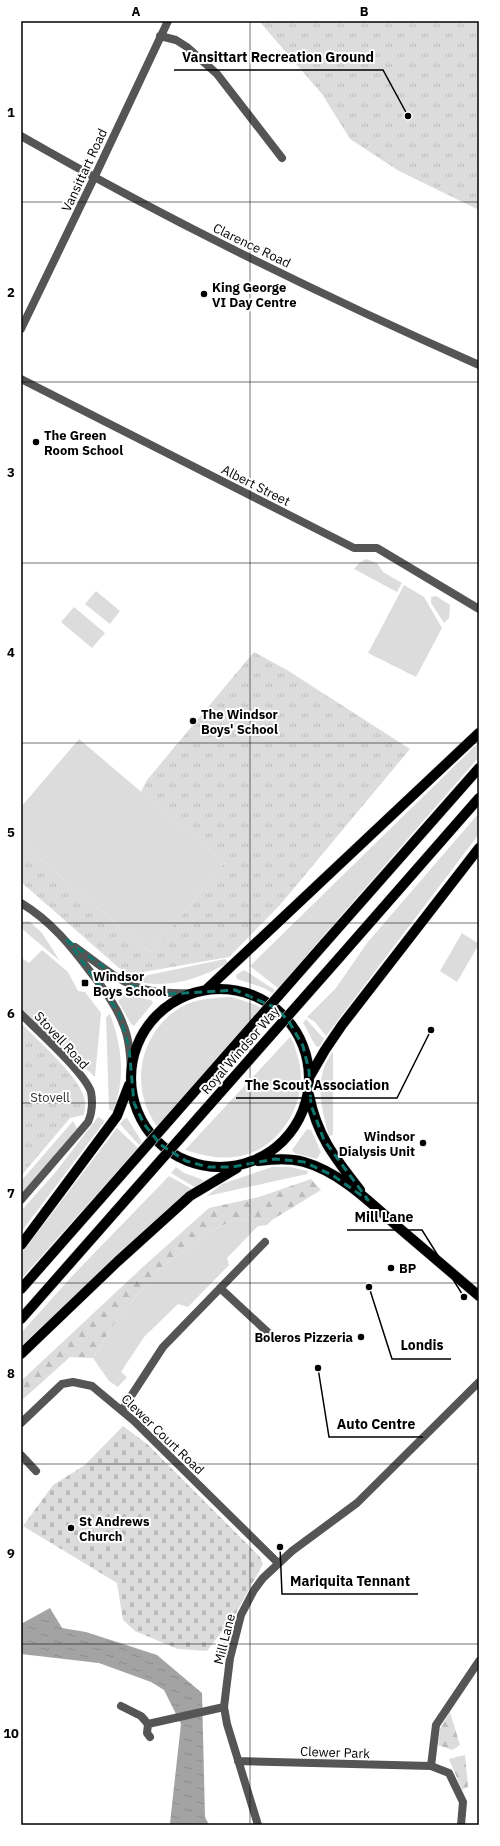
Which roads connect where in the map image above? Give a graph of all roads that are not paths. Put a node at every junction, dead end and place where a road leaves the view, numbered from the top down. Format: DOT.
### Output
graph roads {
  1 [pos="168,21"];
  2 [pos="160,36"];
  3 [pos="21,136"];
  4 [pos="282,158"];
  5 [pos="94,178"];
  6 [pos="21,329"];
  7 [pos="479,365"];
  8 [pos="21,379"];
  9 [pos="479,609"];
  10 [pos="479,733"];
  11 [pos="479,768"];
  12 [pos="479,798"];
  13 [pos="479,848"];
  14 [pos="21,903"];
  15 [pos="67,940"];
  16 [pos="206,990"];
  17 [pos="192,994"];
  18 [pos="21,1014"];
  19 [pos="131,1069"];
  20 [pos="310,1076"];
  21 [pos="131,1081"];
  22 [pos="309,1091"];
  23 [pos="246,1164"];
  24 [pos="21,1200"];
  25 [pos="368,1200"];
  26 [pos="265,1242"];
  27 [pos="21,1245"];
  28 [pos="220,1288"];
  29 [pos="21,1289"];
  30 [pos="479,1296"];
  31 [pos="21,1319"];
  32 [pos="275,1339"];
  33 [pos="21,1354"];
  34 [pos="479,1382"];
  35 [pos="122,1410"];
  36 [pos="21,1423"];
  37 [pos="21,1456"];
  38 [pos="36,1471"];
  39 [pos="278,1563"];
  40 [pos="479,1662"];
  41 [pos="122,1706"];
  42 [pos="224,1707"];
  43 [pos="148,1724"];
  44 [pos="150,1737"];
  45 [pos="238,1761"];
  46 [pos="432,1766"];
  47 [pos="258,1825"];
  48 [pos="461,1825"];
  1 -- 2 [label="street, Vansittart Road"];
  2 -- 4 [label="street"];
  2 -- 5 [label="street, Vansittart Road"];
  3 -- 5 [label="street, Clarence Road"];
  5 -- 6 [label="street, Vansittart Road"];
  5 -- 7 [label="street, Clarence Road"];
  8 -- 9 [label="street, Albert Street"];
  10 -- 16 [label="main road"];
  11 -- 29 [label="main road, Royal Windsor Way, bridge"];
  12 -- 31 [label="main road, Royal Windsor Way, bridge"];
  13 -- 20 [label="main road"];
  14 -- 15 [label="street"];
  15 -- 17 [label="street"];
  15 -- 19 [label="street"];
  16 -- 17 [label="main road"];
  16 -- 20 [label="main road"];
  17 -- 19 [label="main road"];
  18 -- 24 [label="street, Stovell Road"];
  19 -- 21 [label="main road"];
  20 -- 22 [label="main road"];
  21 -- 23 [label="main road"];
  21 -- 27 [label="main road"];
  22 -- 23 [label="main road"];
  22 -- 25 [label="main road"];
  23 -- 25 [label="main road"];
  23 -- 33 [label="main road"];
  25 -- 30 [label="main road"];
  26 -- 28 [label="street"];
  28 -- 32 [label="street"];
  28 -- 35 [label="street"];
  34 -- 39 [label="street, Mill Lane"];
  35 -- 36 [label="street, Clewer Court Road"];
  35 -- 39 [label="street, Clewer Court Road"];
  37 -- 38 [label="street"];
  39 -- 42 [label="street, Mill Lane"];
  40 -- 46 [label="street"];
  41 -- 43 [label="street"];
  42 -- 43 [label="street"];
  42 -- 45 [label="street, Mill Lane"];
  43 -- 44 [label="street"];
  45 -- 46 [label="street, Clewer Park"];
  45 -- 47 [label="street, Mill Lane"];
  46 -- 48 [label="street, Clewer Park"];
}
